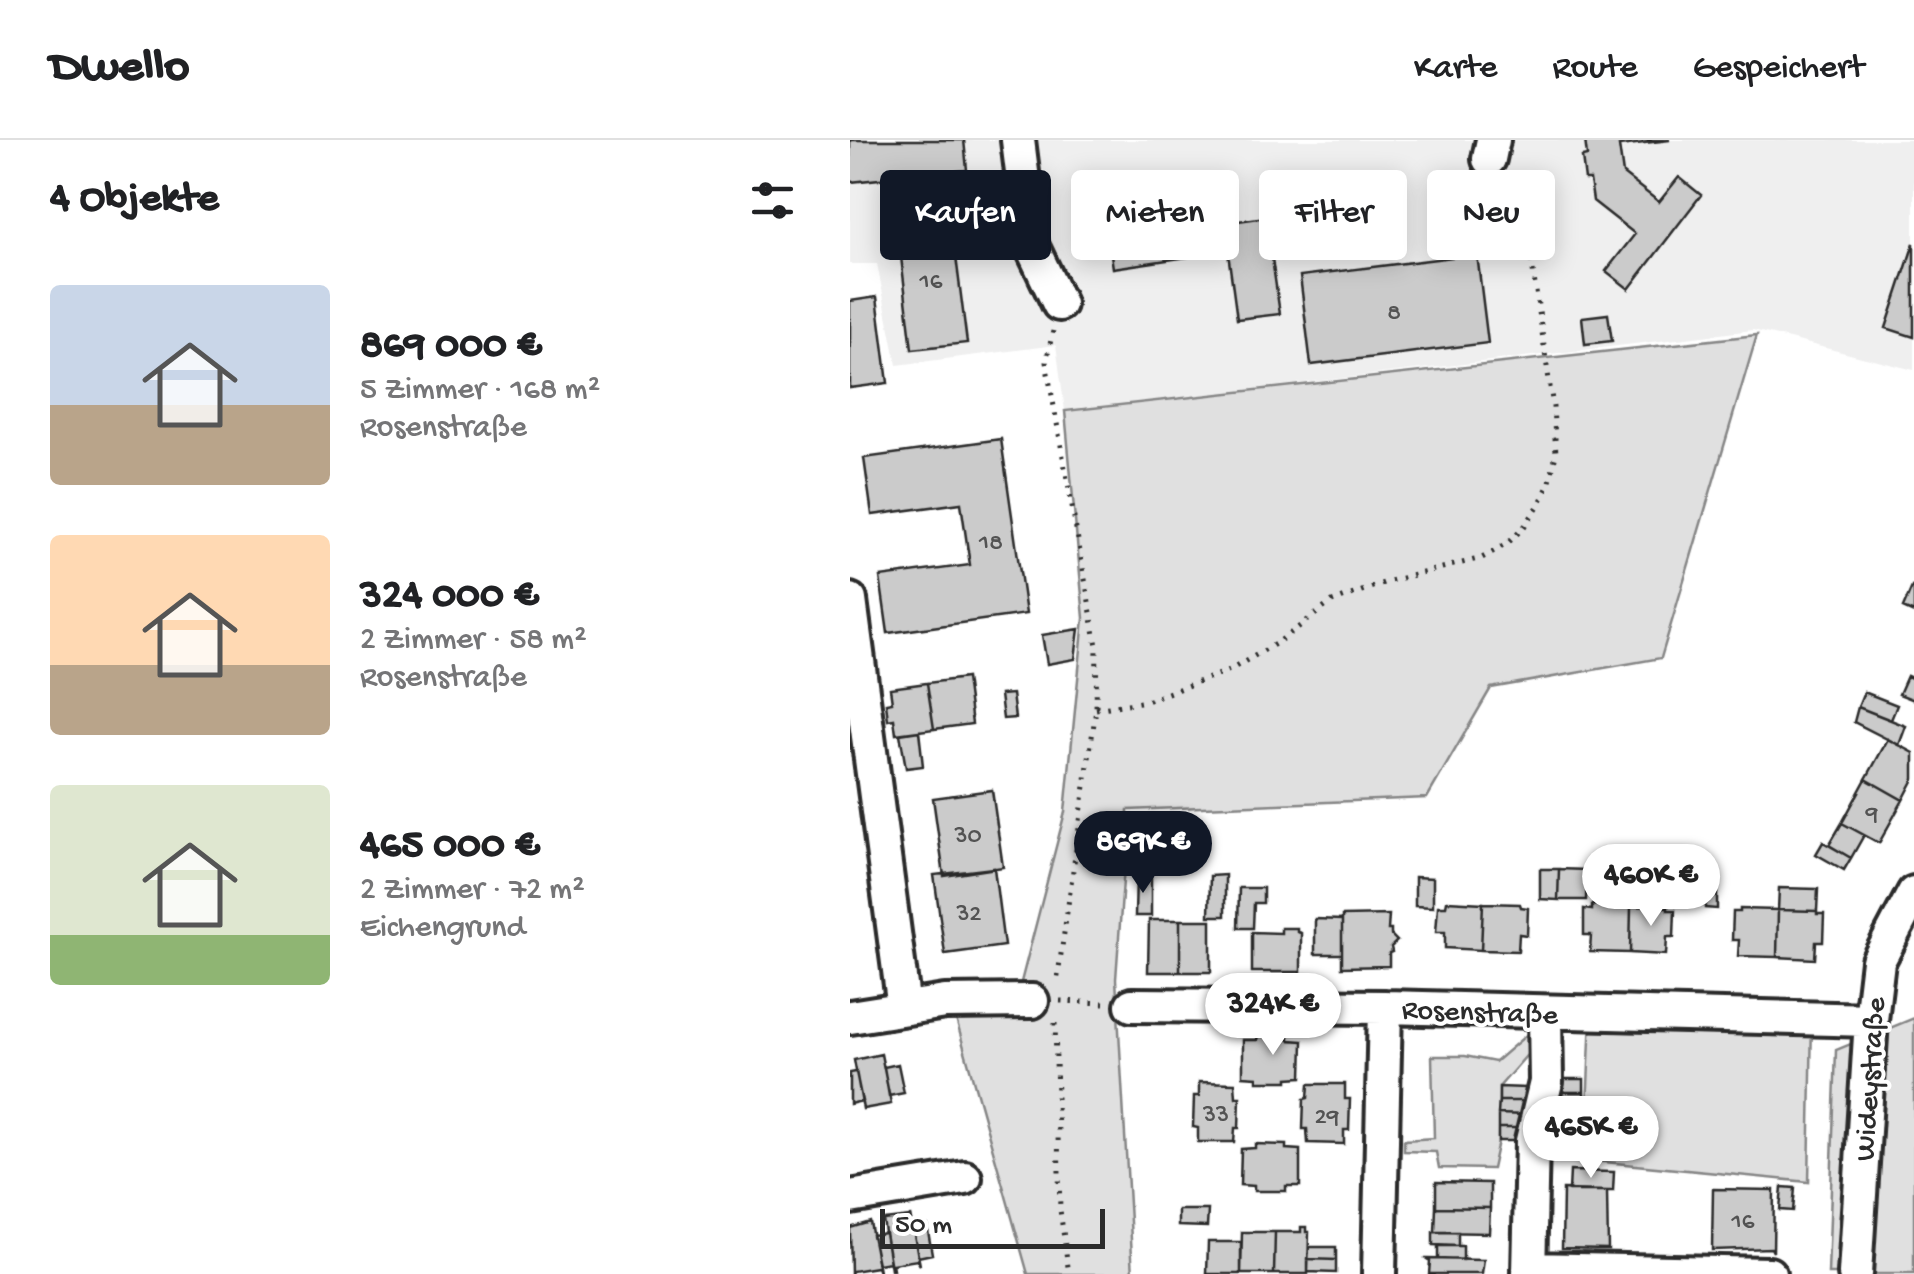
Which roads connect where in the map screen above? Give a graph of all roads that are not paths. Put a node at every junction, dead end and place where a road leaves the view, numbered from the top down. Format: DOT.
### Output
graph roads {
  1 [pos="1018,140"];
  2 [pos="1058,304"];
  3 [pos="850,600"];
  4 [pos="858,719"];
  5 [pos="1914,893"];
  6 [pos="1043,1001"];
  7 [pos="1132,1005"];
  8 [pos="1385,1007"];
  9 [pos="904,1008"];
  10 [pos="1545,1013"];
  11 [pos="850,1017"];
  12 [pos="1871,1020"];
  13 [pos="965,1178"];
  14 [pos="850,1196"];
  15 [pos="1528,1271"];
  16 [pos="1379,1274"];
  17 [pos="1769,1274"];
  18 [pos="1856,1274"];
  1 -- 2 [label="street"];
  3 -- 4 [label="street"];
  4 -- 9 [label="street"];
  5 -- 12 [label="street, Wideystraße"];
  6 -- 9 [label="street"];
  7 -- 8 [label="street, Rosenstraße"];
  8 -- 10 [label="street, Rosenstraße"];
  8 -- 16 [label="street"];
  9 -- 11 [label="street"];
  10 -- 12 [label="street, Rosenstraße"];
  10 -- 15 [label="street"];
  12 -- 18 [label="street, Wideystraße"];
  13 -- 14 [label="street"];
  15 -- 17 [label="street"];
}
